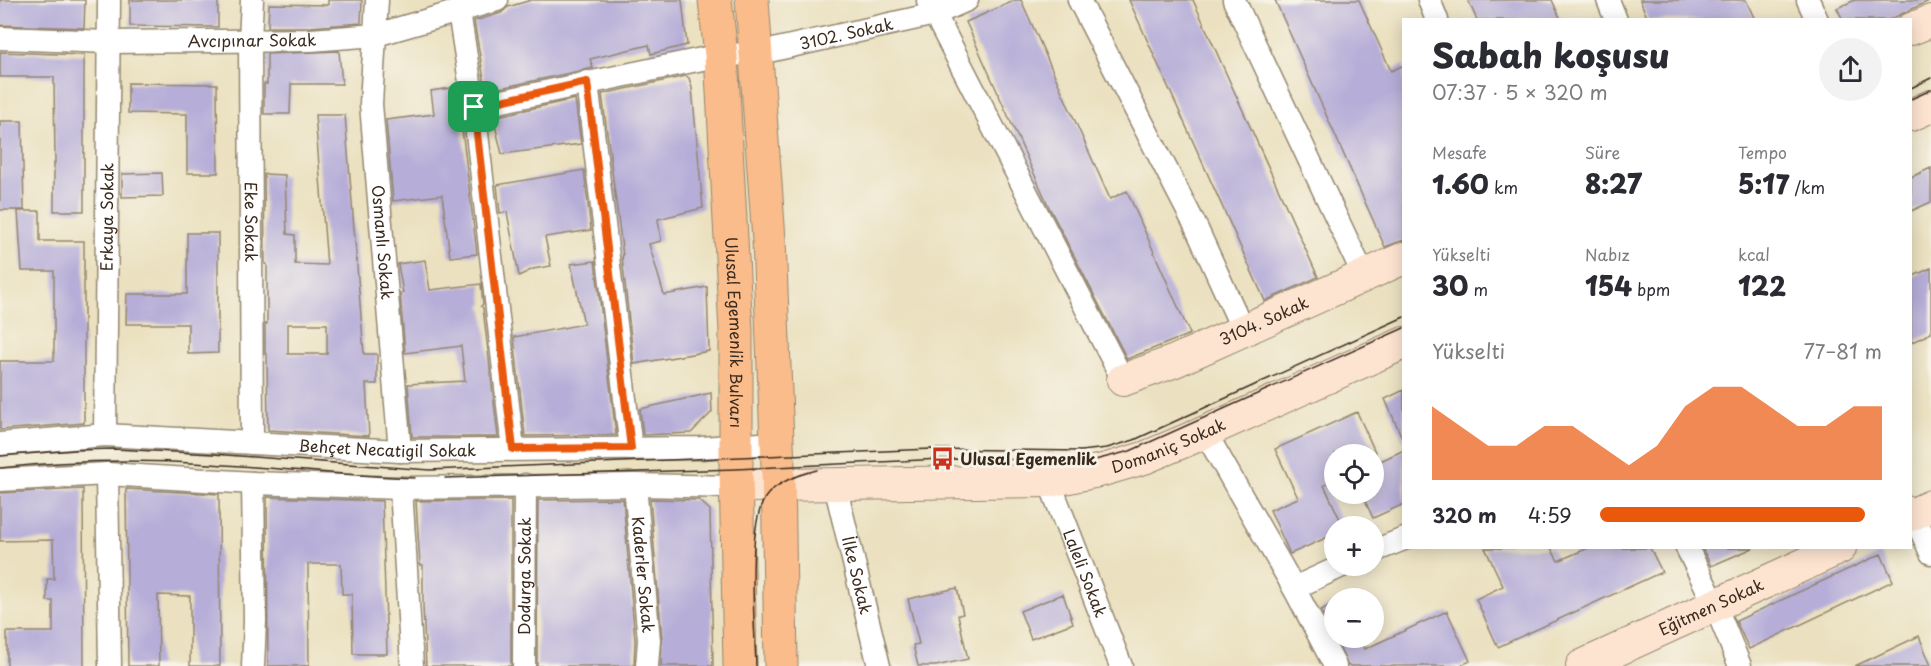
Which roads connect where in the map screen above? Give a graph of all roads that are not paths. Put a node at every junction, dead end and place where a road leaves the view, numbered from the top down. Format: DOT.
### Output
graph roads {
  1 [pos="110,0"];
  2 [pos="252,0"];
  3 [pos="377,0"];
  4 [pos="497,0"];
  5 [pos="715,0"];
  6 [pos="752,0"];
  7 [pos="967,0"];
  8 [pos="1079,0"];
  9 [pos="1234,0"];
  10 [pos="1429,0"];
  11 [pos="1608,0"];
  12 [pos="1808,0"];
  13 [pos="931,7"];
  14 [pos="459,12"];
  15 [pos="1436,18"];
  16 [pos="1615,18"];
  17 [pos="1816,18"];
  18 [pos="1931,21"];
  19 [pos="1912,29"];
  20 [pos="376,35"];
  21 [pos="0,38"];
  22 [pos="250,40"];
  23 [pos="109,42"];
  24 [pos="755,54"];
  25 [pos="721,55"];
  26 [pos="587,82"];
  27 [pos="1931,106"];
  28 [pos="474,107"];
  29 [pos="1912,115"];
  30 [pos="1402,259"];
  31 [pos="1364,276"];
  32 [pos="1244,330"];
  33 [pos="1402,344"];
  34 [pos="1123,381"];
  35 [pos="1205,432"];
  36 [pos="105,435"];
  37 [pos="252,442"];
  38 [pos="776,443"];
  39 [pos="0,444"];
  40 [pos="737,447"];
  41 [pos="631,448"];
  42 [pos="513,449"];
  43 [pos="400,451"];
  44 [pos="107,474"];
  45 [pos="0,480"];
  46 [pos="1049,481"];
  47 [pos="253,483"];
  48 [pos="635,484"];
  49 [pos="778,484"];
  50 [pos="835,484"];
  51 [pos="525,485"];
  52 [pos="736,487"];
  53 [pos="401,488"];
  54 [pos="1917,510"];
  55 [pos="1402,540"];
  56 [pos="1384,547"];
  57 [pos="1687,549"];
  58 [pos="1838,549"];
  59 [pos="1931,553"];
  60 [pos="1324,574"];
  61 [pos="1294,588"];
  62 [pos="1715,605"];
  63 [pos="110,666"];
  64 [pos="253,666"];
  65 [pos="412,666"];
  66 [pos="524,666"];
  67 [pos="647,666"];
  68 [pos="740,666"];
  69 [pos="781,666"];
  70 [pos="879,666"];
  71 [pos="1121,666"];
  72 [pos="1335,666"];
  73 [pos="1582,666"];
  74 [pos="1740,666"];
  1 -- 23 [label="street, Erkaya Sokak"];
  2 -- 22 [label="street, Eke Sokak"];
  3 -- 20 [label="street, Osmanlı Sokak"];
  4 -- 14 [label="street, Avcıpınar Sokak"];
  5 -- 25 [label="main road, Ulusal Egemenlik Bulvarı"];
  6 -- 24 [label="main road"];
  7 -- 13 [label="street, 3102. Sokak"];
  8 -- 32 [label="street"];
  9 -- 31 [label="street"];
  10 -- 15 [label="street"];
  11 -- 16 [label="street"];
  12 -- 17 [label="street"];
  13 -- 24 [label="street, 3102. Sokak"];
  13 -- 34 [label="street"];
  14 -- 20 [label="street, Avcıpınar Sokak"];
  14 -- 28 [label="street"];
  18 -- 19 [label="street"];
  20 -- 22 [label="street, Avcıpınar Sokak"];
  20 -- 43 [label="street, Osmanlı Sokak"];
  21 -- 23 [label="street, Avcıpınar Sokak"];
  22 -- 23 [label="street, Avcıpınar Sokak"];
  22 -- 37 [label="street, Eke Sokak"];
  23 -- 36 [label="street, Erkaya Sokak"];
  24 -- 25 [label="street, 3102. Sokak"];
  24 -- 38 [label="main road"];
  25 -- 26 [label="street, 3102. Sokak"];
  25 -- 40 [label="main road, Ulusal Egemenlik Bulvarı"];
  26 -- 28 [label="street, 3102. Sokak"];
  26 -- 41 [label="street"];
  27 -- 29 [label="street"];
  28 -- 42 [label="street"];
  30 -- 31 [label="street, 3104. Sokak"];
  31 -- 32 [label="street, 3104. Sokak"];
  32 -- 34 [label="street, 3104. Sokak"];
  33 -- 35 [label="street, Domaniç Sokak"];
  35 -- 46 [label="street, Domaniç Sokak"];
  35 -- 61 [label="street"];
  36 -- 37 [label="street, Behçet Necatigil Sokak"];
  36 -- 39 [label="street, Behçet Necatigil Sokak"];
  37 -- 43 [label="street, Behçet Necatigil Sokak"];
  38 -- 40 [label="street, Behçet Necatigil Sokak"];
  38 -- 49 [label="main road"];
  40 -- 41 [label="street, Behçet Necatigil Sokak"];
  40 -- 52 [label="main road, Ulusal Egemenlik Bulvarı"];
  41 -- 42 [label="street, Behçet Necatigil Sokak"];
  42 -- 43 [label="street, Behçet Necatigil Sokak"];
  44 -- 45 [label="street"];
  44 -- 47 [label="street"];
  44 -- 63 [label="street"];
  46 -- 50 [label="street, Domaniç Sokak"];
  46 -- 71 [label="street, Laleli Sokak"];
  47 -- 53 [label="street"];
  47 -- 64 [label="street"];
  48 -- 51 [label="street"];
  48 -- 52 [label="street"];
  48 -- 67 [label="street, Kaderler Sokak"];
  49 -- 50 [label="street, Domaniç Sokak"];
  49 -- 52 [label="street, Domaniç Sokak"];
  49 -- 69 [label="main road"];
  50 -- 70 [label="street, İlke Sokak"];
  51 -- 53 [label="street"];
  51 -- 66 [label="street, Dodurga Sokak"];
  52 -- 68 [label="main road, Ulusal Egemenlik Bulvarı"];
  53 -- 65 [label="street"];
  54 -- 59 [label="street"];
  55 -- 56 [label="street"];
  57 -- 62 [label="street"];
  58 -- 62 [label="street, Eğitmen Sokak"];
  60 -- 61 [label="street"];
  61 -- 72 [label="street"];
  62 -- 73 [label="street, Eğitmen Sokak"];
  62 -- 74 [label="street"];
}
